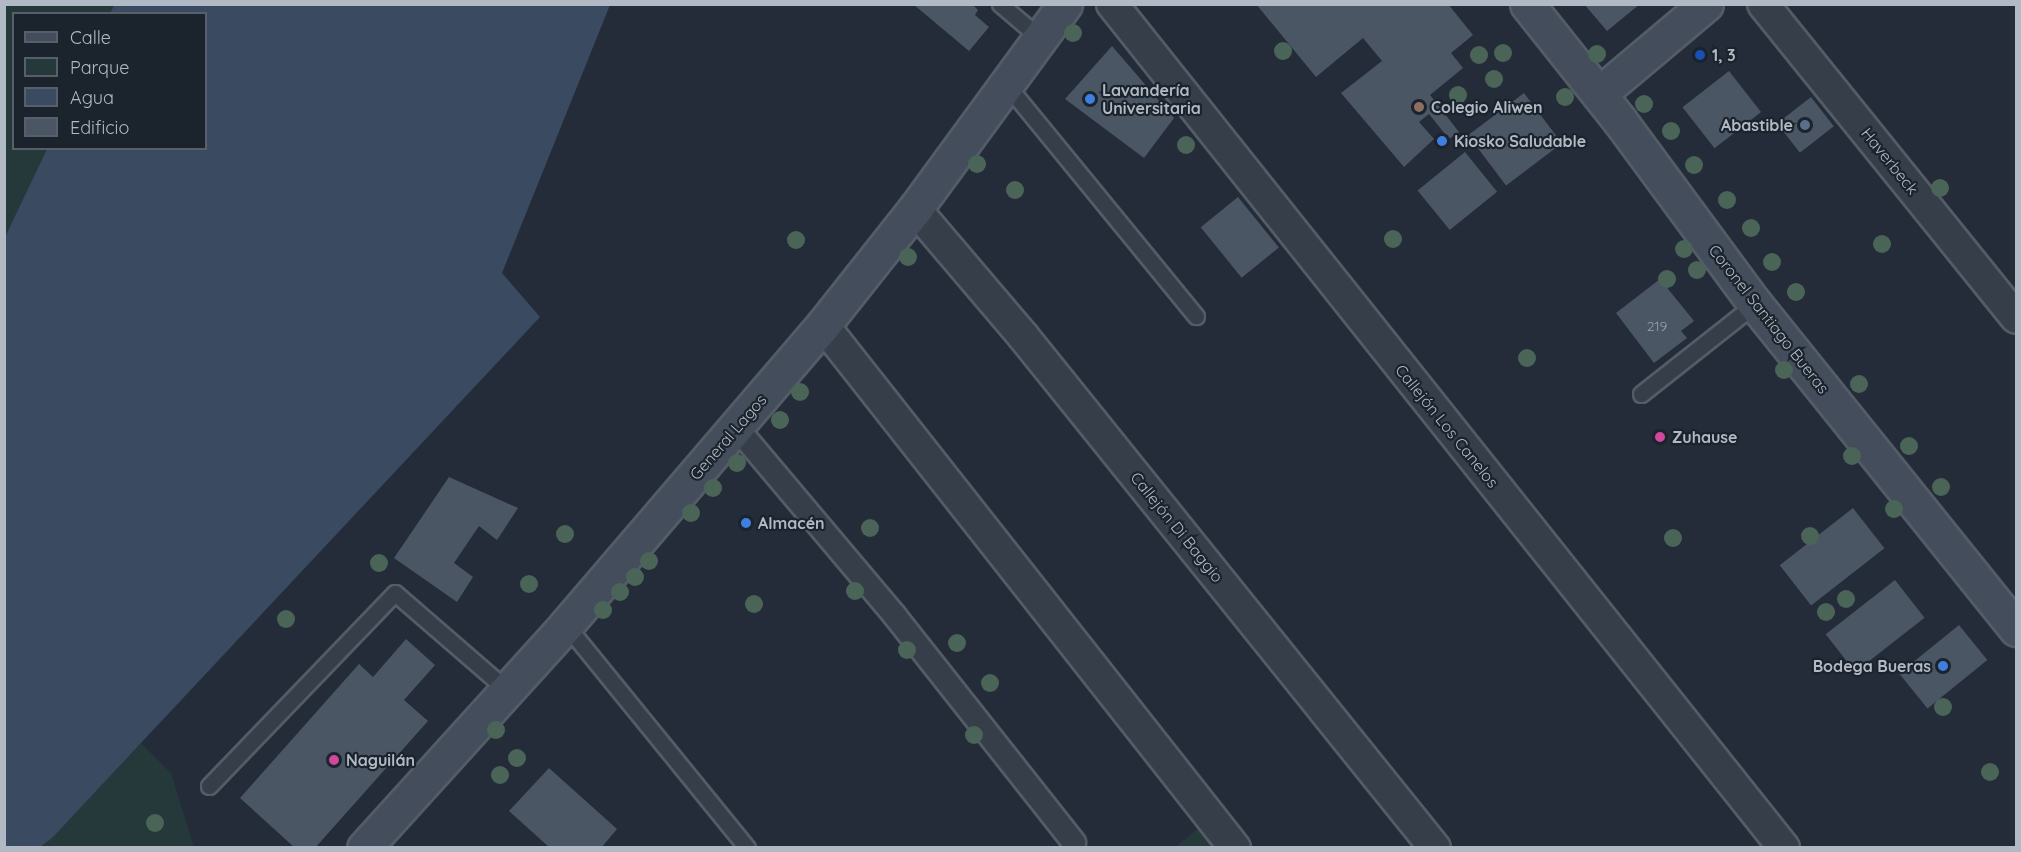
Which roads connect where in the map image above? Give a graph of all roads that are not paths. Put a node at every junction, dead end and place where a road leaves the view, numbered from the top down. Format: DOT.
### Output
graph roads {
  1 [pos="1000,4"];
  2 [pos="1065,4"];
  3 [pos="1112,4"];
  4 [pos="1527,4"];
  5 [pos="1706,4"];
  6 [pos="1763,4"];
  7 [pos="1040,38"];
  8 [pos="1006,84"];
  9 [pos="1599,94"];
  10 [pos="915,209"];
  11 [pos="1755,304"];
  12 [pos="1196,316"];
  13 [pos="2016,318"];
  14 [pos="822,326"];
  15 [pos="1641,394"];
  16 [pos="736,427"];
  17 [pos="2012,612"];
  18 [pos="566,626"];
  19 [pos="507,690"];
  20 [pos="208,786"];
  21 [pos="1074,843"];
  22 [pos="364,848"];
  23 [pos="747,848"];
  24 [pos="1235,848"];
  25 [pos="1435,848"];
  26 [pos="1784,848"];
  1 -- 7 [label="lane"];
  2 -- 7 [label="main road, General Lagos"];
  3 -- 26 [label="street, Callejón Los Canelos"];
  4 -- 9 [label="main road, Coronel Santiago Bueras"];
  5 -- 9 [label="main road"];
  6 -- 13 [label="street, Haverbeck"];
  7 -- 8 [label="main road, General Lagos"];
  8 -- 10 [label="main road, General Lagos"];
  8 -- 12 [label="lane"];
  9 -- 11 [label="main road, Coronel Santiago Bueras"];
  10 -- 14 [label="main road, General Lagos"];
  10 -- 25 [label="street, Callejón Di Baggio"];
  11 -- 15 [label="lane"];
  11 -- 17 [label="main road, Coronel Santiago Bueras"];
  14 -- 16 [label="main road, General Lagos"];
  14 -- 24 [label="street"];
  16 -- 18 [label="main road, General Lagos"];
  16 -- 21 [label="street"];
  18 -- 19 [label="main road, General Lagos"];
  18 -- 23 [label="lane"];
  19 -- 20 [label="lane"];
  19 -- 22 [label="main road, General Lagos"];
}
